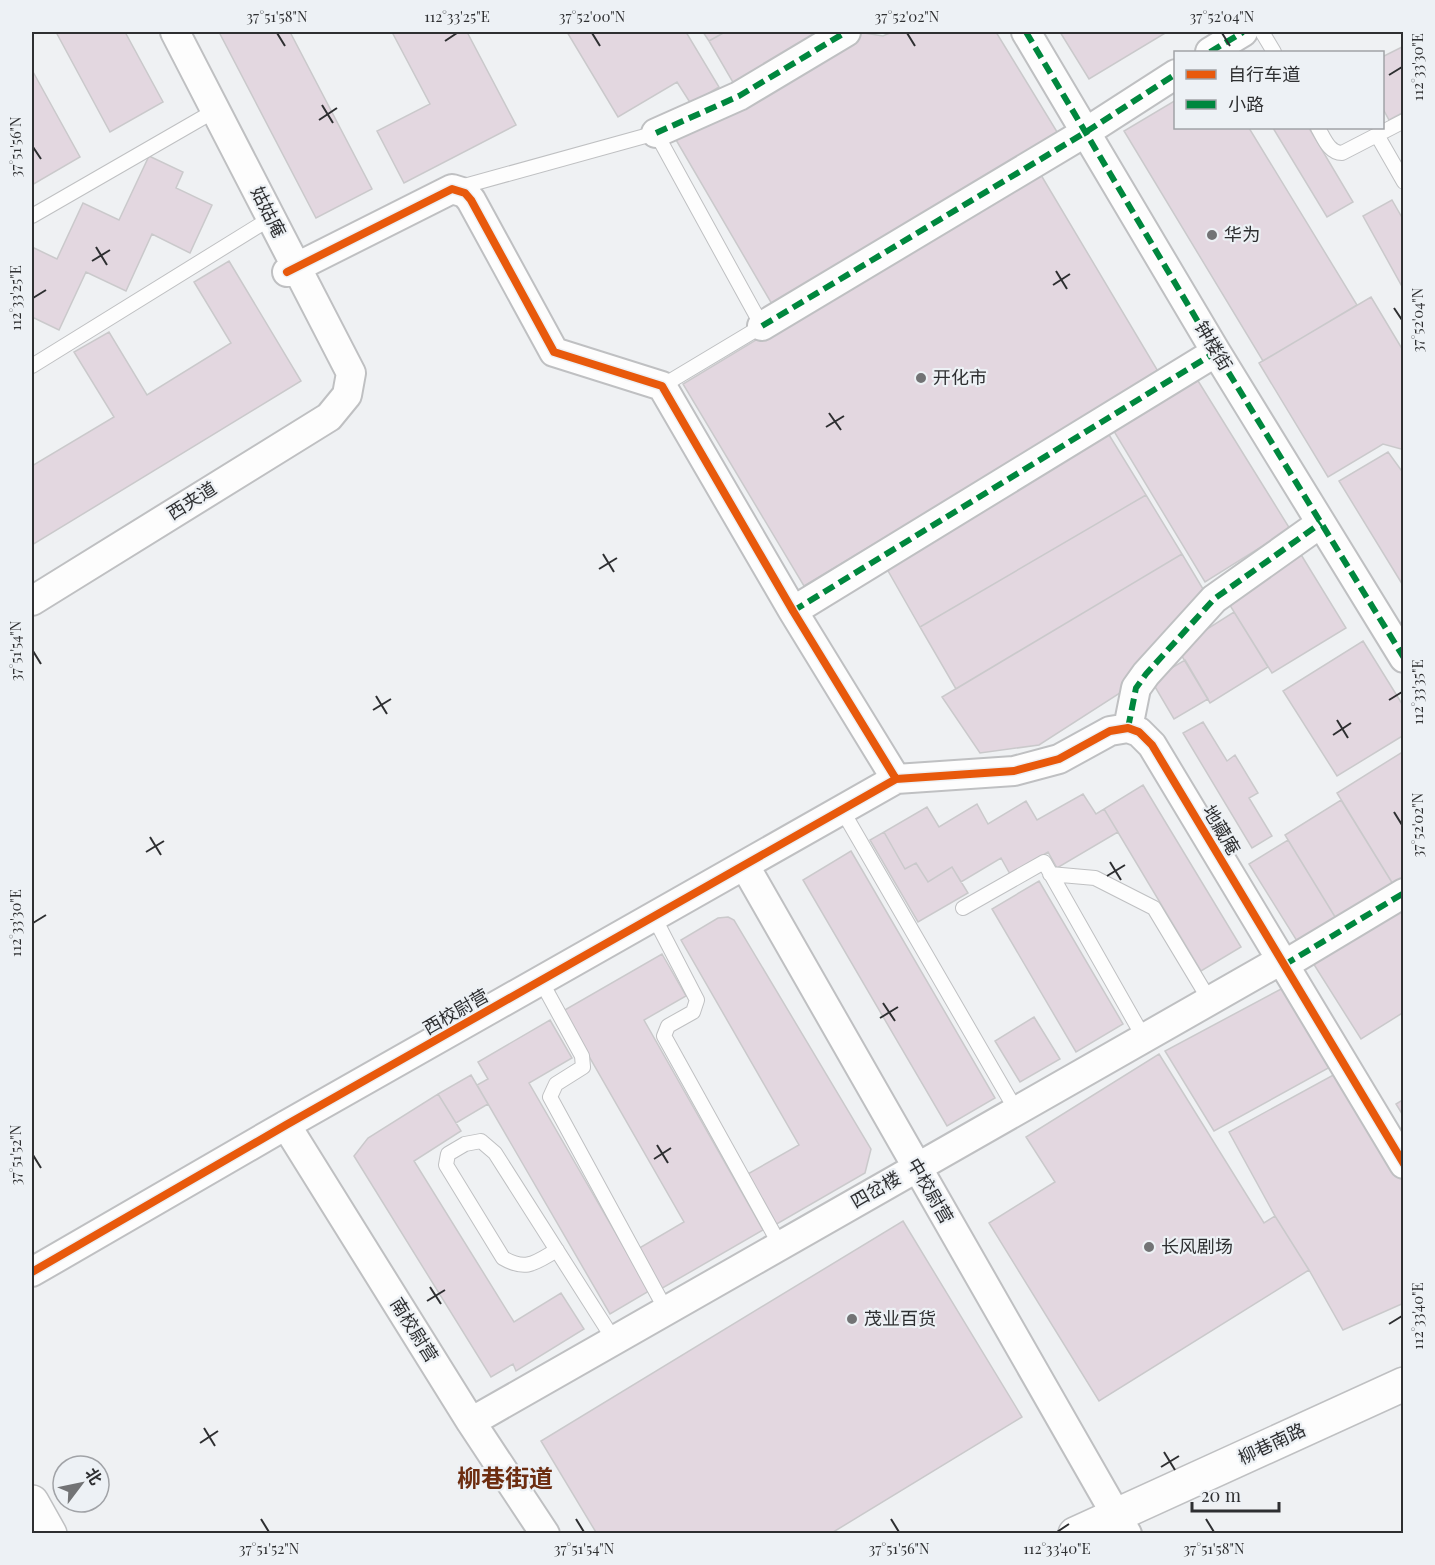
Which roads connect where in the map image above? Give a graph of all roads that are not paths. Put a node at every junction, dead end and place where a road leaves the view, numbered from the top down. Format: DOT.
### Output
graph roads {
  1 [pos="163,32"];
  2 [pos="175,32"];
  3 [pos="846,32"];
  4 [pos="1026,32"];
  5 [pos="1243,32"];
  6 [pos="1262,32"];
  7 [pos="1212,51"];
  8 [pos="1273,51"];
  9 [pos="1174,76"];
  10 [pos="211,113"];
  11 [pos="1404,121"];
  12 [pos="1319,129"];
  13 [pos="1086,132"];
  14 [pos="656,133"];
  15 [pos="1377,135"];
  16 [pos="1404,183"];
  17 [pos="452,189"];
  18 [pos="32,216"];
  19 [pos="267,221"];
  20 [pos="292,269"];
  21 [pos="762,326"];
  22 [pos="1216,352"];
  23 [pos="32,366"];
  24 [pos="662,386"];
  25 [pos="342,390"];
  26 [pos="1321,523"];
  27 [pos="32,587"];
  28 [pos="32,601"];
  29 [pos="793,611"];
  30 [pos="1404,658"];
  31 [pos="1128,728"];
  32 [pos="896,779"];
  33 [pos="842,810"];
  34 [pos="745,866"];
  35 [pos="1050,874"];
  36 [pos="1404,893"];
  37 [pos="963,908"];
  38 [pos="654,917"];
  39 [pos="1282,963"];
  40 [pos="542,981"];
  41 [pos="1210,1001"];
  42 [pos="1144,1038"];
  43 [pos="1016,1110"];
  44 [pos="286,1125"];
  45 [pos="1404,1164"];
  46 [pos="917,1167"];
  47 [pos="780,1245"];
  48 [pos="557,1250"];
  49 [pos="32,1272"];
  50 [pos="666,1310"];
  51 [pos="614,1340"];
  52 [pos="1404,1384"];
  53 [pos="471,1422"];
  54 [pos="32,1502"];
  55 [pos="1121,1524"];
  56 [pos="50,1533"];
  57 [pos="544,1533"];
  58 [pos="1075,1533"];
  1 -- 10 [label="street, 姑姑庵"];
  2 -- 10 [label="street, 姑姑庵"];
  3 -- 14 [label="street"];
  4 -- 13 [label="street, 钟楼街"];
  5 -- 7 [label="street"];
  6 -- 8 [label="lane"];
  9 -- 13 [label="street"];
  10 -- 18 [label="lane"];
  10 -- 19 [label="street, 姑姑庵"];
  11 -- 15 [label="lane"];
  12 -- 15 [label="lane"];
  13 -- 21 [label="street"];
  13 -- 22 [label="street, 钟楼街"];
  14 -- 17 [label="lane"];
  14 -- 21 [label="lane"];
  15 -- 16 [label="lane"];
  17 -- 20 [label="street"];
  17 -- 24 [label="street"];
  19 -- 20 [label="street, 姑姑庵"];
  19 -- 23 [label="lane"];
  20 -- 25 [label="street, 姑姑庵"];
  21 -- 24 [label="lane"];
  22 -- 26 [label="street, 钟楼街"];
  22 -- 29 [label="street"];
  24 -- 29 [label="street"];
  25 -- 27 [label="street, 西夹道"];
  25 -- 28 [label="street, 西夹道"];
  26 -- 30 [label="street, 钟楼街"];
  26 -- 31 [label="street"];
  29 -- 32 [label="street"];
  31 -- 32 [label="street"];
  31 -- 39 [label="street, 地藏庵"];
  32 -- 33 [label="street, 西校尉营"];
  33 -- 34 [label="street, 西校尉营"];
  33 -- 43 [label="lane"];
  34 -- 38 [label="street, 西校尉营"];
  34 -- 46 [label="street, 中校尉营"];
  35 -- 37 [label="lane"];
  35 -- 41 [label="lane"];
  35 -- 42 [label="lane"];
  36 -- 39 [label="street, 四岔楼"];
  38 -- 40 [label="street, 西校尉营"];
  38 -- 47 [label="lane"];
  39 -- 41 [label="street, 四岔楼"];
  39 -- 45 [label="street, 地藏庵"];
  40 -- 44 [label="street, 西校尉营"];
  40 -- 50 [label="lane"];
  41 -- 42 [label="street, 四岔楼"];
  42 -- 43 [label="street, 四岔楼"];
  43 -- 46 [label="street, 四岔楼"];
  44 -- 49 [label="street, 西校尉营"];
  44 -- 53 [label="street, 南校尉营"];
  46 -- 47 [label="street, 四岔楼"];
  46 -- 55 [label="street, 中校尉营"];
  47 -- 50 [label="street, 四岔楼"];
  48 -- 48 [label="lane"];
  48 -- 51 [label="lane"];
  50 -- 51 [label="street, 四岔楼"];
  51 -- 53 [label="street, 四岔楼"];
  52 -- 55 [label="street, 柳巷南路"];
  53 -- 57 [label="street, 南校尉营"];
  54 -- 56 [label="street"];
  55 -- 58 [label="street, 柳巷南路"];
}
